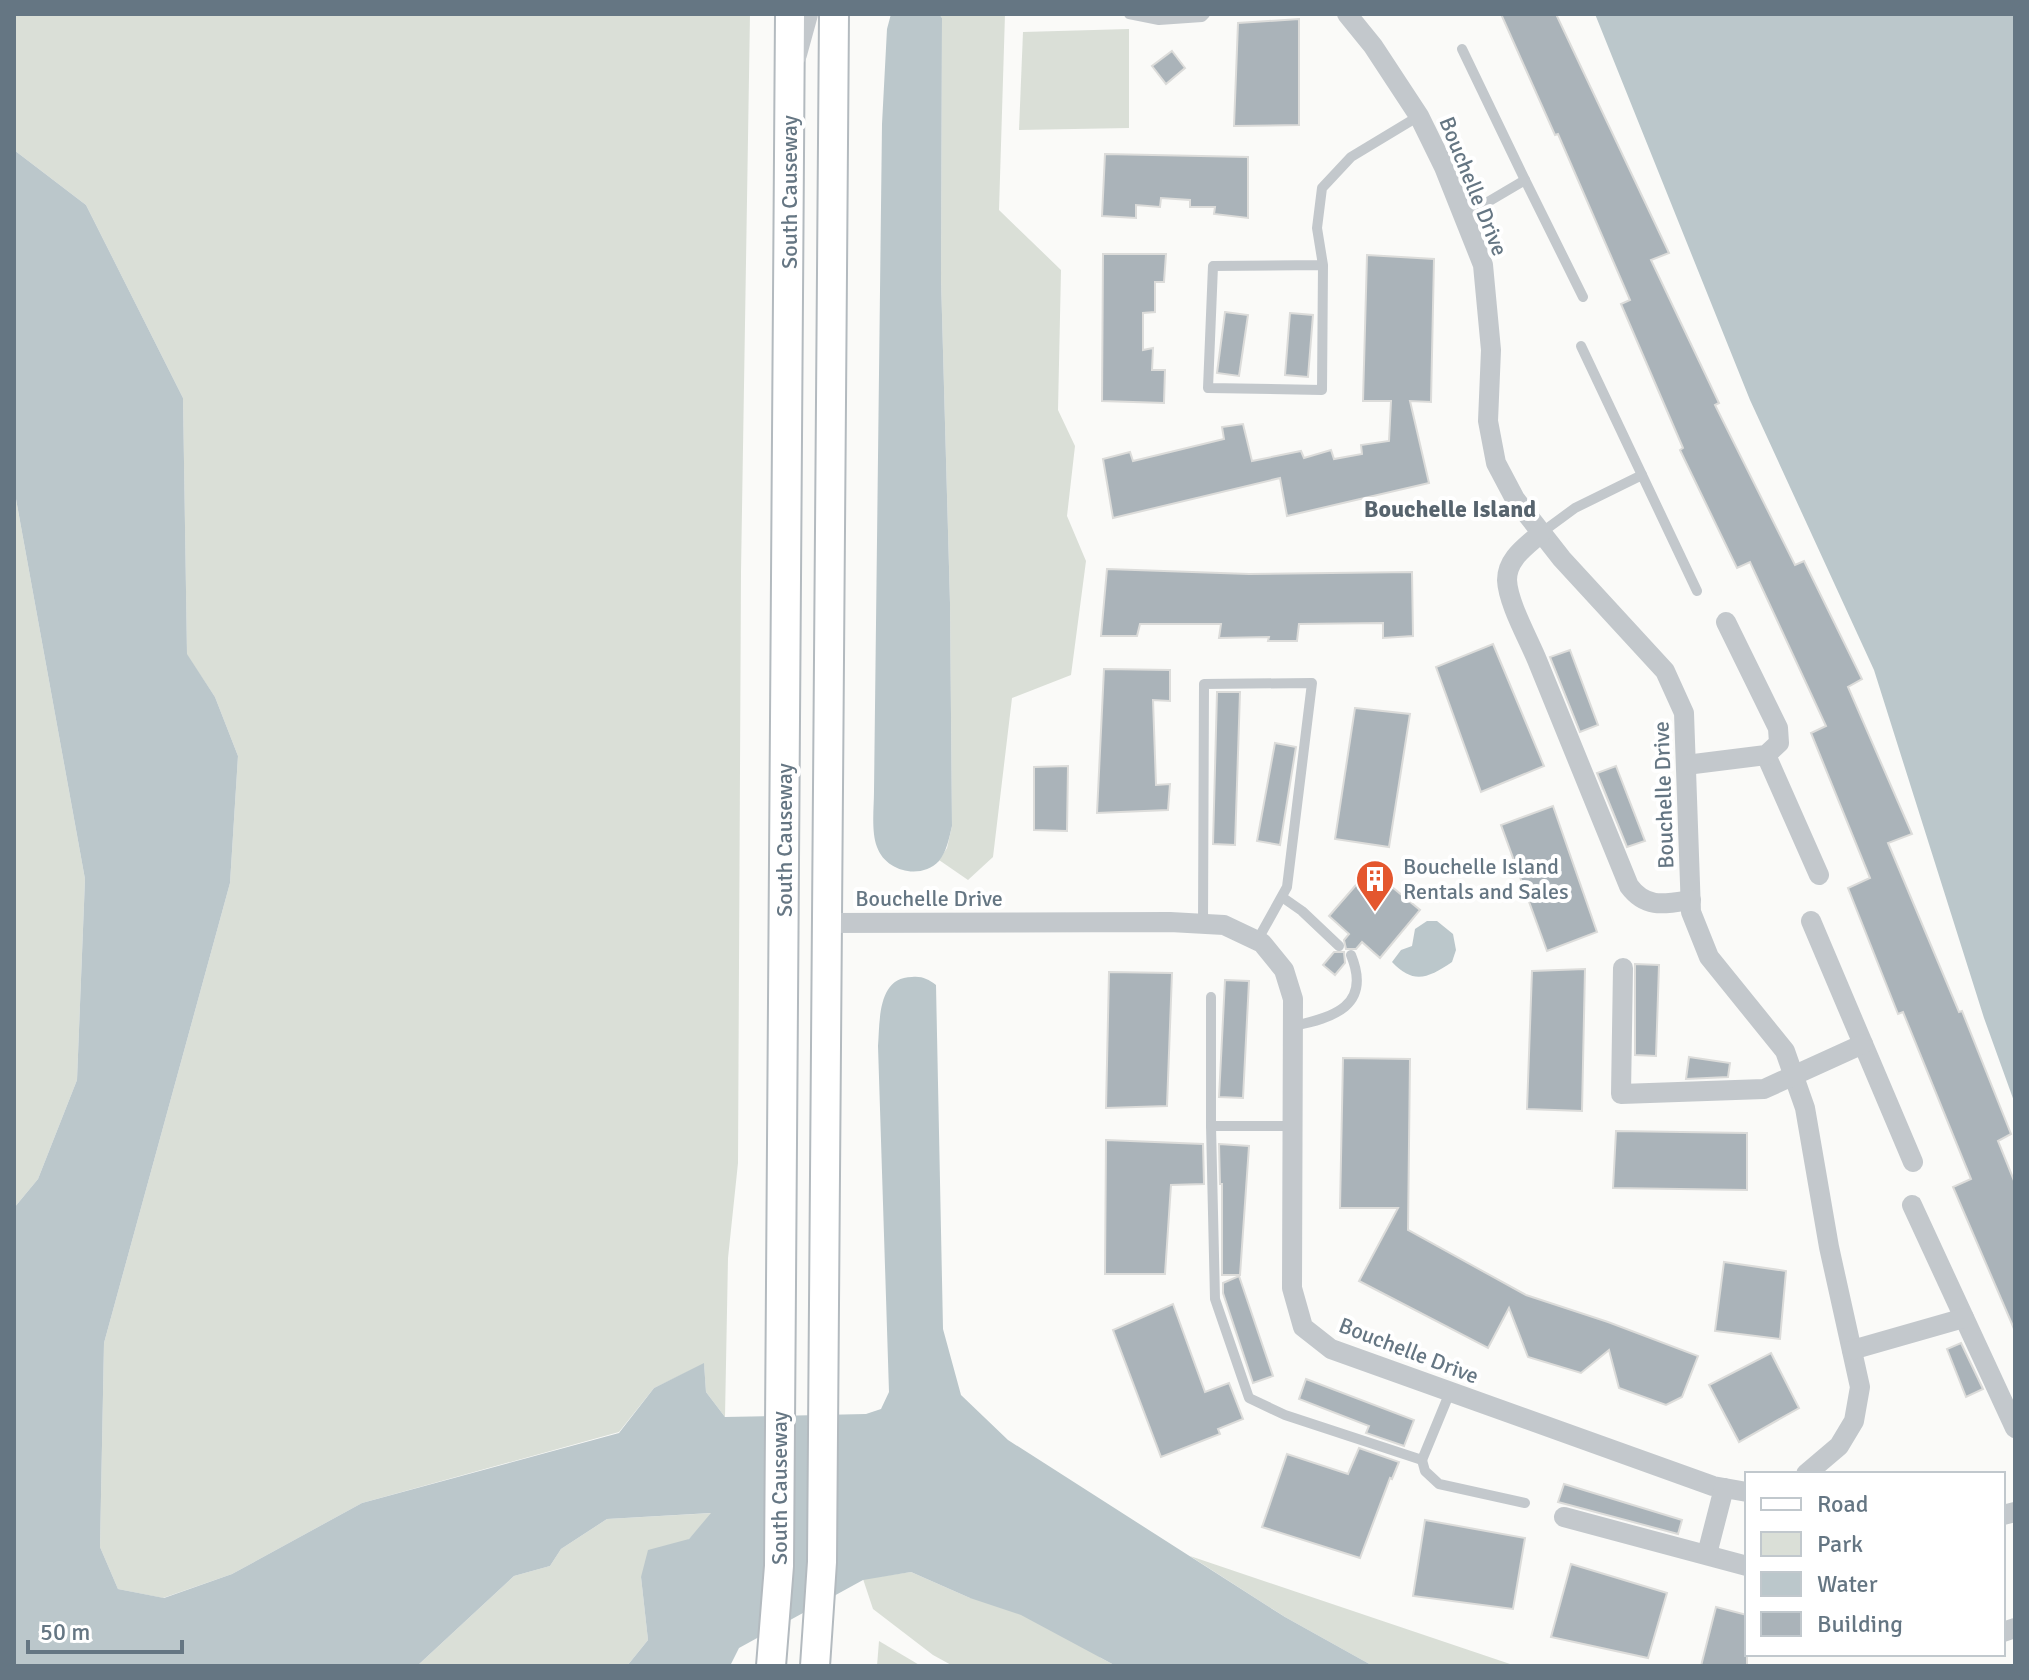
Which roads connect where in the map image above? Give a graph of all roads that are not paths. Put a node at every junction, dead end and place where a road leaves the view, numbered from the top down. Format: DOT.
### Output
graph roads {
  1 [pos="790,14"];
  2 [pos="806,14"];
  3 [pos="834,14"];
  4 [pos="1129,14"];
  5 [pos="1205,14"];
  6 [pos="1347,14"];
  7 [pos="1462,49"];
  8 [pos="789,73"];
  9 [pos="1419,116"];
  10 [pos="1525,180"];
  11 [pos="1464,216"];
  12 [pos="1323,265"];
  13 [pos="1583,297"];
  14 [pos="1581,346"];
  15 [pos="1642,475"];
  16 [pos="1541,533"];
  17 [pos="1697,591"];
  18 [pos="1726,622"];
  19 [pos="786,650"];
  20 [pos="1766,755"];
  21 [pos="1686,765"];
  22 [pos="1819,875"];
  23 [pos="1282,897"];
  24 [pos="1691,900"];
  25 [pos="1811,921"];
  26 [pos="826,923"];
  27 [pos="1203,923"];
  28 [pos="1257,941"];
  29 [pos="1339,946"];
  30 [pos="1351,955"];
  31 [pos="1623,968"];
  32 [pos="1211,997"];
  33 [pos="1293,1026"];
  34 [pos="1863,1044"];
  35 [pos="1794,1077"];
  36 [pos="782,1085"];
  37 [pos="1211,1126"];
  38 [pos="1292,1126"];
  39 [pos="1913,1162"];
  40 [pos="1912,1205"];
  41 [pos="1964,1318"];
  42 [pos="1852,1350"];
  43 [pos="1450,1392"];
  44 [pos="2015,1428"];
  45 [pos="1422,1460"];
  46 [pos="1813,1472"];
  47 [pos="1724,1488"];
  48 [pos="1745,1492"];
  49 [pos="1525,1503"];
  50 [pos="1564,1517"];
  51 [pos="1707,1554"];
  52 [pos="1745,1565"];
  53 [pos="771,1666"];
  54 [pos="815,1666"];
  1 -- 8 [label="main road, South Causeway"];
  2 -- 8 [label="street"];
  3 -- 26 [label="main road, South Causeway"];
  4 -- 5 [label="lane"];
  6 -- 9 [label="street, Bouchelle Drive"];
  7 -- 10 [label="lane"];
  8 -- 19 [label="main road, South Causeway"];
  9 -- 11 [label="street, Bouchelle Drive"];
  9 -- 12 [label="lane"];
  10 -- 11 [label="lane"];
  10 -- 13 [label="lane"];
  11 -- 16 [label="street, Bouchelle Drive"];
  12 -- 12 [label="lane"];
  14 -- 15 [label="lane"];
  15 -- 16 [label="lane"];
  15 -- 17 [label="lane"];
  16 -- 21 [label="street, Bouchelle Drive"];
  16 -- 24 [label="street"];
  18 -- 20 [label="street"];
  19 -- 26 [label="main road"];
  19 -- 36 [label="main road, South Causeway"];
  20 -- 21 [label="street"];
  20 -- 22 [label="street"];
  21 -- 24 [label="street, Bouchelle Drive"];
  23 -- 27 [label="lane"];
  23 -- 28 [label="lane"];
  23 -- 29 [label="lane"];
  24 -- 35 [label="street, Bouchelle Drive"];
  25 -- 34 [label="street"];
  26 -- 27 [label="street, Bouchelle Drive"];
  26 -- 36 [label="main road"];
  26 -- 54 [label="main road, South Causeway"];
  27 -- 28 [label="street, Bouchelle Drive"];
  28 -- 33 [label="street, Bouchelle Drive"];
  30 -- 33 [label="lane"];
  31 -- 35 [label="street"];
  32 -- 37 [label="lane"];
  33 -- 38 [label="street, Bouchelle Drive"];
  34 -- 35 [label="street"];
  34 -- 39 [label="street"];
  35 -- 42 [label="street, Bouchelle Drive"];
  36 -- 53 [label="main road, South Causeway"];
  37 -- 38 [label="lane"];
  37 -- 45 [label="lane"];
  38 -- 43 [label="street, Bouchelle Drive"];
  40 -- 41 [label="street"];
  41 -- 42 [label="street"];
  41 -- 44 [label="street"];
  42 -- 46 [label="street, Bouchelle Drive"];
  43 -- 45 [label="lane"];
  43 -- 47 [label="street, Bouchelle Drive"];
  45 -- 49 [label="lane"];
  47 -- 48 [label="street, Bouchelle Drive"];
  47 -- 51 [label="street"];
  50 -- 51 [label="street"];
  51 -- 52 [label="street"];
}
